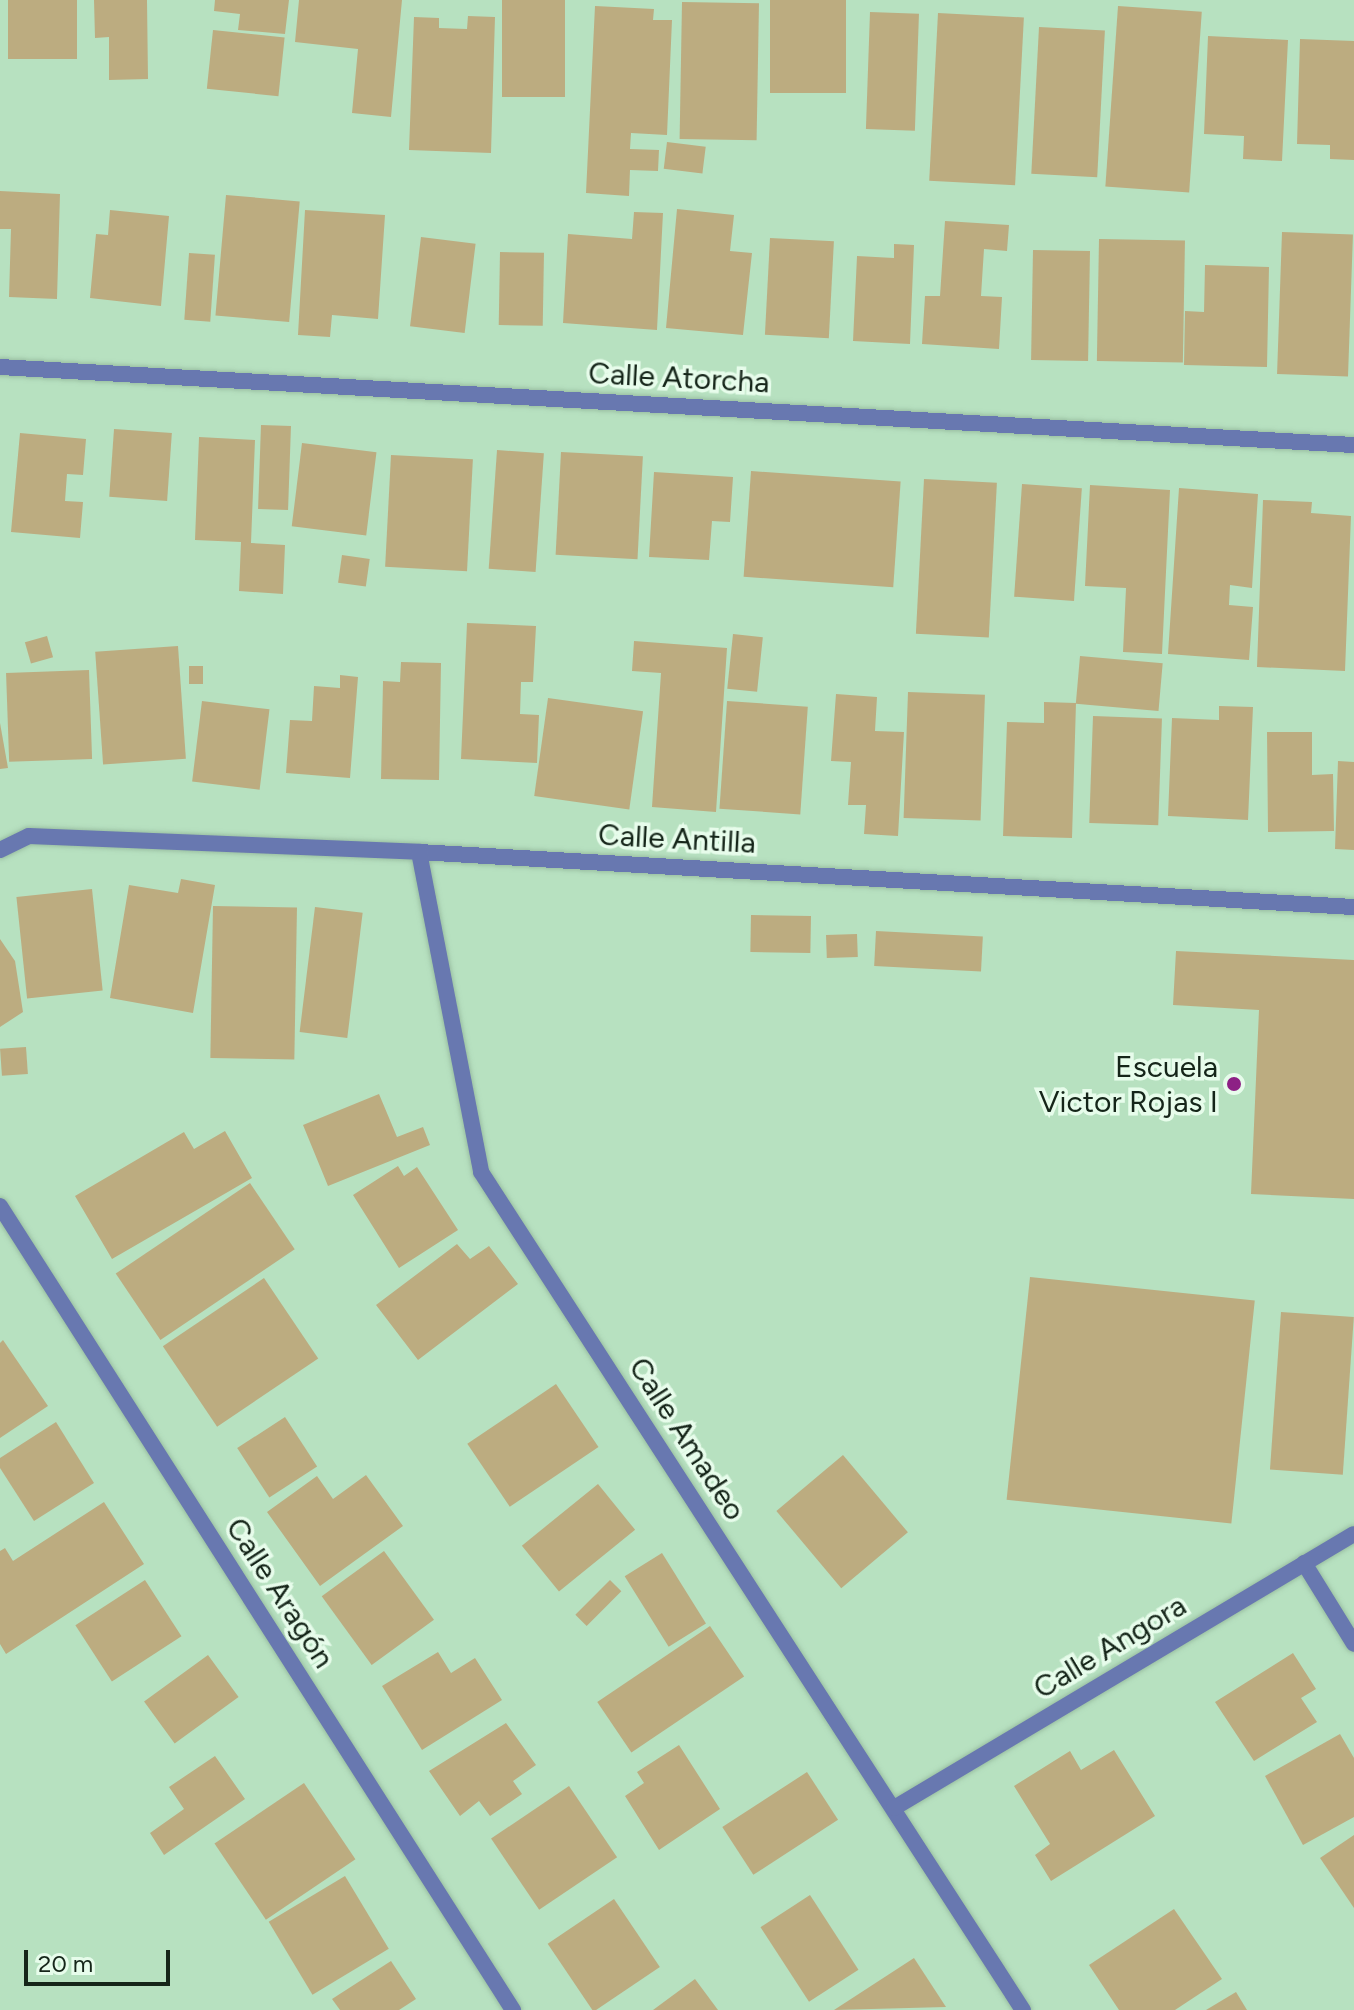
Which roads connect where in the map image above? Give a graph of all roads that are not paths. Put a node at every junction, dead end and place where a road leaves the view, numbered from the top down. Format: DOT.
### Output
graph roads {
  1 [pos="0,367"];
  2 [pos="1354,445"];
  3 [pos="0,850"];
  4 [pos="419,852"];
  5 [pos="1354,907"];
  6 [pos="0,1206"];
  7 [pos="1354,1534"];
  8 [pos="1304,1563"];
  9 [pos="1354,1644"];
  10 [pos="894,1808"];
  11 [pos="513,2010"];
  12 [pos="1023,2010"];
  1 -- 2 [label="street, Calle Atorcha"];
  3 -- 4 [label="street, Calle Antilla"];
  4 -- 5 [label="street, Calle Antilla"];
  4 -- 10 [label="street, Calle Amadeo"];
  6 -- 11 [label="street, Calle Aragón"];
  7 -- 8 [label="street, Calle Angora"];
  8 -- 9 [label="street"];
  8 -- 10 [label="street, Calle Angora"];
  10 -- 12 [label="street, Calle Amadeo"];
}
